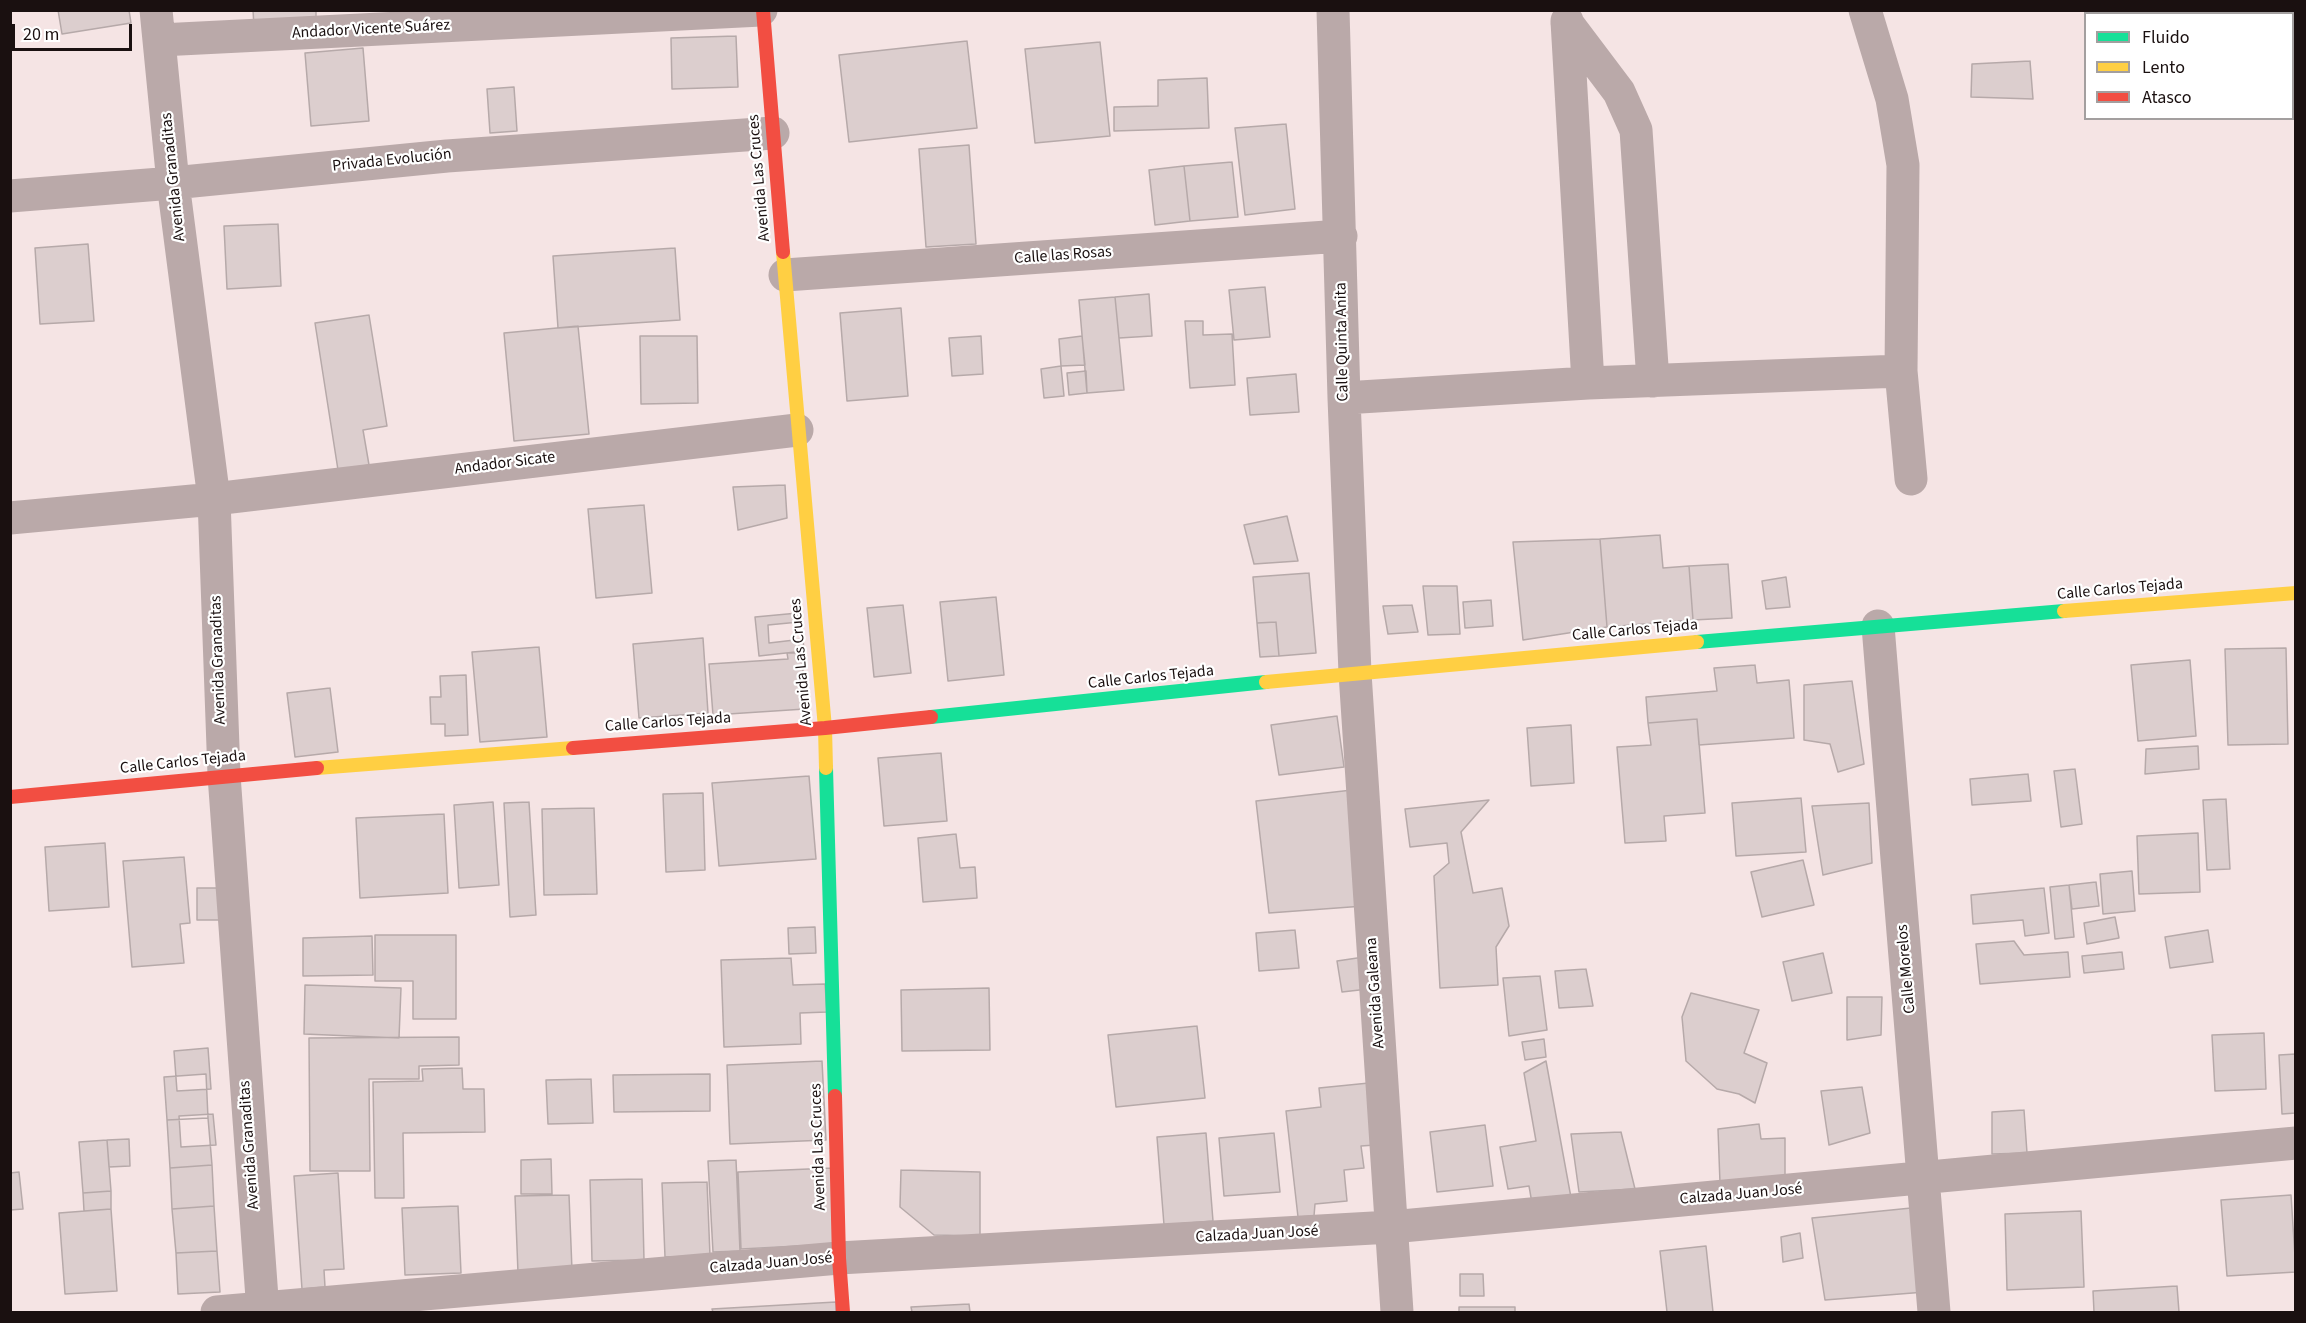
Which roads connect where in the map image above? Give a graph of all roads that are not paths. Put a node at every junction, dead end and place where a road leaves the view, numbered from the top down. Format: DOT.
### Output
graph roads {
  1 [pos="762,10"];
  2 [pos="1333,10"];
  3 [pos="1864,10"];
  4 [pos="1567,17"];
  5 [pos="158,25"];
  6 [pos="773,134"];
  7 [pos="173,183"];
  8 [pos="10,196"];
  9 [pos="1341,236"];
  10 [pos="784,275"];
  11 [pos="1901,371"];
  12 [pos="1653,381"];
  13 [pos="1588,383"];
  14 [pos="1344,398"];
  15 [pos="797,430"];
  16 [pos="1911,479"];
  17 [pos="214,499"];
  18 [pos="10,518"];
  19 [pos="2295,593"];
  20 [pos="1878,626"];
  21 [pos="1355,673"];
  22 [pos="825,728"];
  23 [pos="224,775"];
  24 [pos="10,797"];
  25 [pos="2295,1143"];
  26 [pos="1924,1178"];
  27 [pos="1391,1227"];
  28 [pos="839,1258"];
  29 [pos="262,1311"];
  30 [pos="217,1312"];
  31 [pos="843,1312"];
  32 [pos="1397,1312"];
  33 [pos="1934,1312"];
  1 -- 5 [label="street, Andador Vicente Suárez"];
  1 -- 6 [label="street, Avenida Las Cruces"];
  2 -- 9 [label="street, Calle Quinta Anita"];
  3 -- 11 [label="street"];
  4 -- 12 [label="street"];
  4 -- 13 [label="street"];
  5 -- 7 [label="street, Avenida Granaditas"];
  6 -- 7 [label="street, Privada Evolución"];
  6 -- 10 [label="street, Avenida Las Cruces"];
  7 -- 8 [label="street, Privada Evolución"];
  7 -- 17 [label="street, Avenida Granaditas"];
  9 -- 10 [label="street, Calle las Rosas"];
  9 -- 14 [label="street, Calle Quinta Anita"];
  10 -- 15 [label="street, Avenida Las Cruces"];
  11 -- 12 [label="street"];
  11 -- 16 [label="street"];
  12 -- 13 [label="street"];
  13 -- 14 [label="street"];
  14 -- 21 [label="street, Calle Quinta Anita"];
  15 -- 17 [label="street, Andador Sicate"];
  15 -- 22 [label="street, Avenida Las Cruces"];
  17 -- 18 [label="street, Andador Sicate"];
  17 -- 23 [label="street, Avenida Granaditas"];
  19 -- 20 [label="street, Calle Carlos Tejada"];
  20 -- 21 [label="street, Calle Carlos Tejada"];
  20 -- 26 [label="street, Calle Morelos"];
  21 -- 22 [label="street, Calle Carlos Tejada"];
  21 -- 27 [label="street, Avenida Galeana"];
  22 -- 23 [label="street, Calle Carlos Tejada"];
  22 -- 28 [label="street, Avenida Las Cruces"];
  23 -- 24 [label="street, Calle Carlos Tejada"];
  23 -- 29 [label="street, Avenida Granaditas"];
  25 -- 26 [label="street, Calzada Juan José"];
  26 -- 27 [label="street, Calzada Juan José"];
  26 -- 33 [label="street, Calle Morelos"];
  27 -- 28 [label="street, Calzada Juan José"];
  27 -- 32 [label="street, Avenida Galeana"];
  28 -- 29 [label="street, Calzada Juan José"];
  28 -- 31 [label="street, Avenida Las Cruces"];
  29 -- 30 [label="street, Calzada Juan José"];
}
